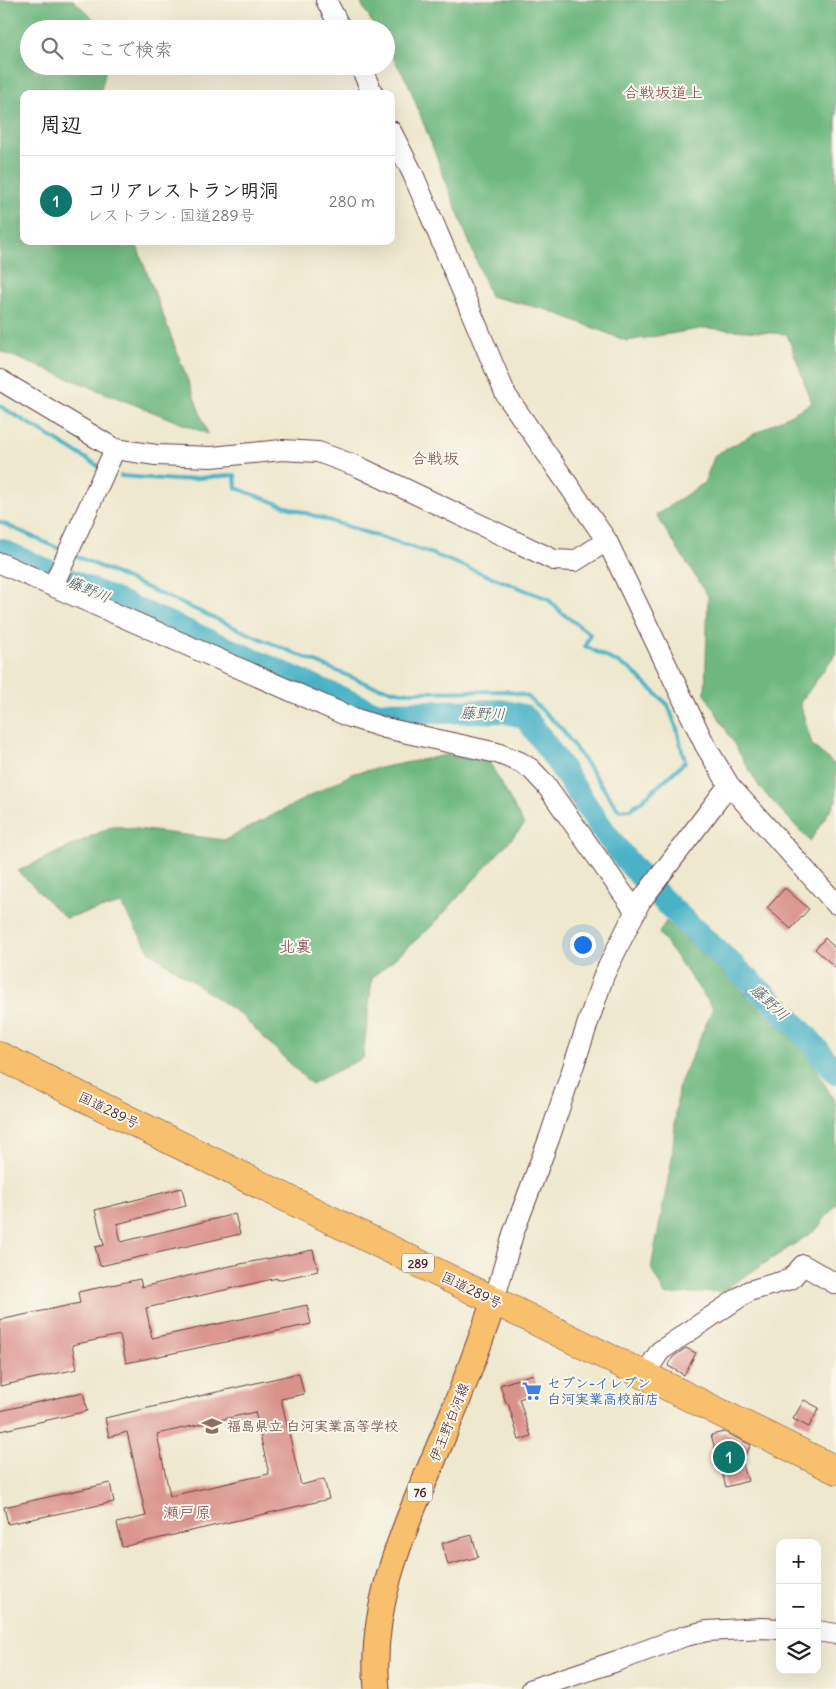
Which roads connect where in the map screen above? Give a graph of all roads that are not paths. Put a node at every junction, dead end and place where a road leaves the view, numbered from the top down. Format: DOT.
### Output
graph roads {
  1 [pos="326,0"];
  2 [pos="336,20"];
  3 [pos="364,75"];
  4 [pos="371,90"];
  5 [pos="395,138"];
  6 [pos="0,380"];
  7 [pos="115,449"];
  8 [pos="607,541"];
  9 [pos="0,563"];
  10 [pos="53,586"];
  11 [pos="729,785"];
  12 [pos="836,904"];
  13 [pos="638,907"];
  14 [pos="0,1056"];
  15 [pos="836,1284"];
  16 [pos="494,1301"];
  17 [pos="644,1375"];
  18 [pos="836,1470"];
  19 [pos="776,1629"];
  20 [pos="821,1632"];
  21 [pos="836,1634"];
  22 [pos="377,1689"];
  23 [pos="532,1689"];
  1 -- 2 [label="street"];
  3 -- 4 [label="street"];
  5 -- 8 [label="street"];
  6 -- 7 [label="street"];
  7 -- 8 [label="street"];
  7 -- 10 [label="street"];
  8 -- 11 [label="street"];
  9 -- 10 [label="street"];
  10 -- 13 [label="street"];
  11 -- 12 [label="street"];
  11 -- 13 [label="street"];
  13 -- 16 [label="street"];
  14 -- 16 [label="highway, 国道289号 / 289"];
  15 -- 17 [label="street"];
  16 -- 17 [label="highway, 国道289号 / 289"];
  16 -- 22 [label="main road, 伊王野白河線 / 76"];
  17 -- 18 [label="highway, 国道289号 / 289"];
  19 -- 23 [label="street"];
  20 -- 21 [label="street"];
}
